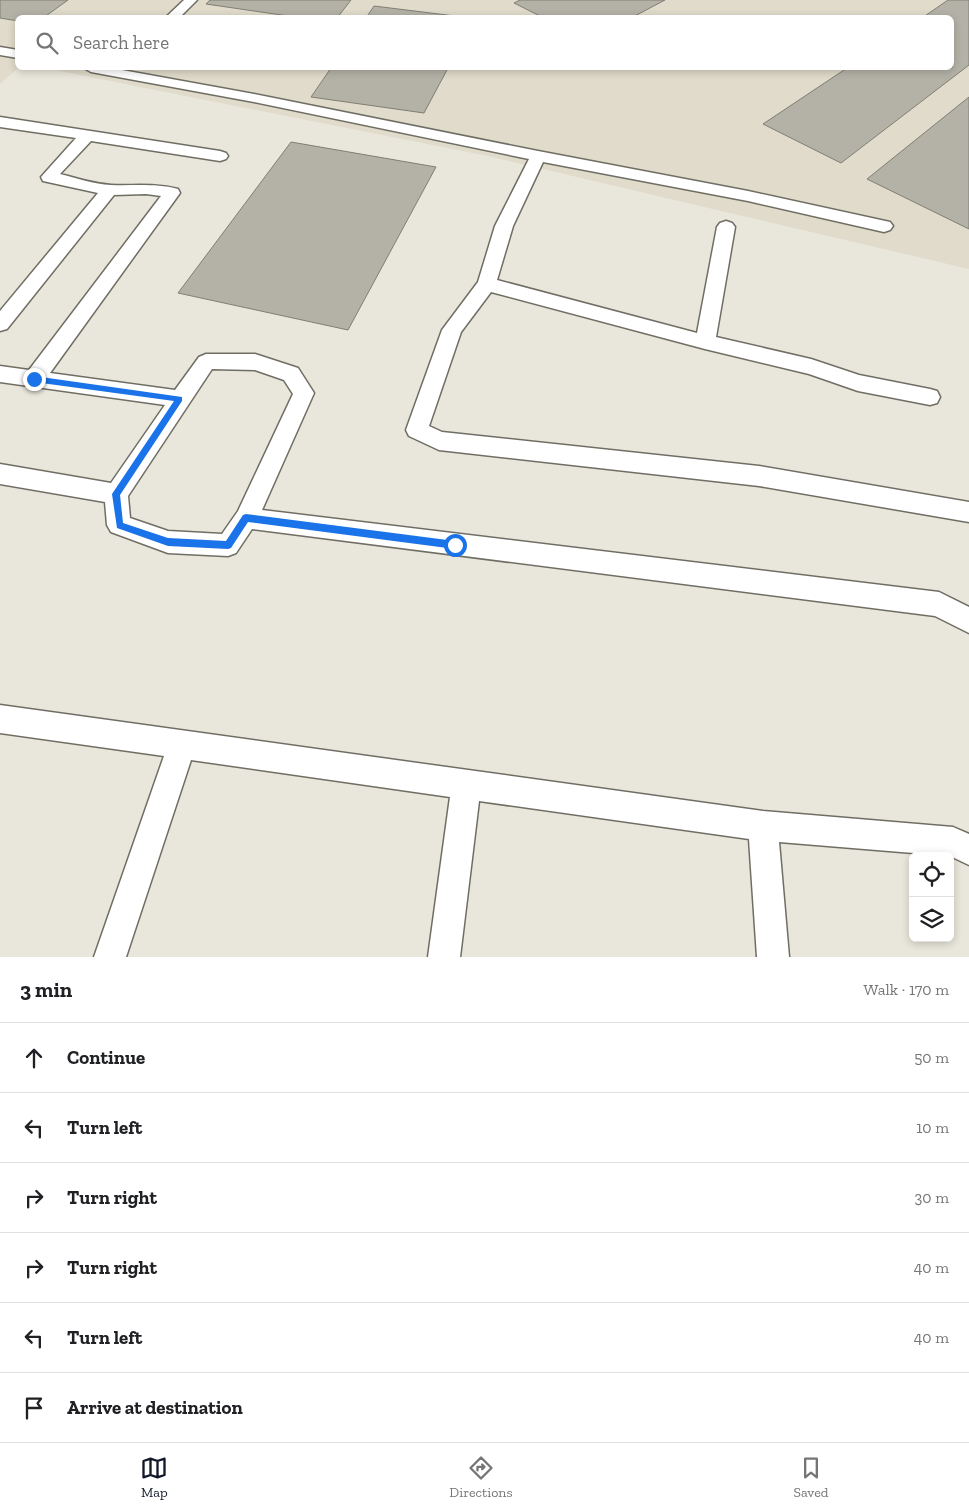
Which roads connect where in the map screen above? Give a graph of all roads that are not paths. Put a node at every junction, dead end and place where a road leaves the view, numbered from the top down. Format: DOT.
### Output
graph roads {
  1 [pos="191,0"];
  2 [pos="174,15"];
  3 [pos="0,51"];
  4 [pos="15,54"];
  5 [pos="115,70"];
  6 [pos="0,122"];
  7 [pos="88,136"];
  8 [pos="220,156"];
  9 [pos="538,156"];
  10 [pos="108,190"];
  11 [pos="884,226"];
  12 [pos="726,227"];
  13 [pos="487,284"];
  14 [pos="0,324"];
  15 [pos="704,342"];
  16 [pos="0,374"];
  17 [pos="34,379"];
  18 [pos="930,397"];
  19 [pos="179,399"];
  20 [pos="0,474"];
  21 [pos="116,494"];
  22 [pos="969,512"];
  23 [pos="246,518"];
  24 [pos="969,621"];
  25 [pos="0,719"];
  26 [pos="182,745"];
  27 [pos="466,785"];
  28 [pos="763,826"];
  29 [pos="969,850"];
  30 [pos="110,957"];
  31 [pos="444,957"];
  32 [pos="773,957"];
  1 -- 2 [label="street"];
  3 -- 4 [label="street"];
  5 -- 9 [label="street"];
  6 -- 7 [label="street"];
  7 -- 8 [label="street"];
  7 -- 10 [label="street"];
  9 -- 11 [label="street"];
  9 -- 13 [label="street"];
  10 -- 14 [label="street"];
  10 -- 17 [label="street"];
  12 -- 15 [label="street"];
  13 -- 15 [label="street"];
  13 -- 22 [label="street"];
  15 -- 18 [label="street"];
  16 -- 17 [label="street"];
  17 -- 19 [label="street"];
  19 -- 21 [label="street"];
  19 -- 23 [label="street"];
  20 -- 21 [label="street"];
  21 -- 23 [label="street"];
  23 -- 24 [label="street"];
  25 -- 26 [label="street"];
  26 -- 27 [label="street"];
  26 -- 30 [label="street"];
  27 -- 28 [label="street"];
  27 -- 31 [label="street"];
  28 -- 29 [label="street"];
  28 -- 32 [label="street"];
}
